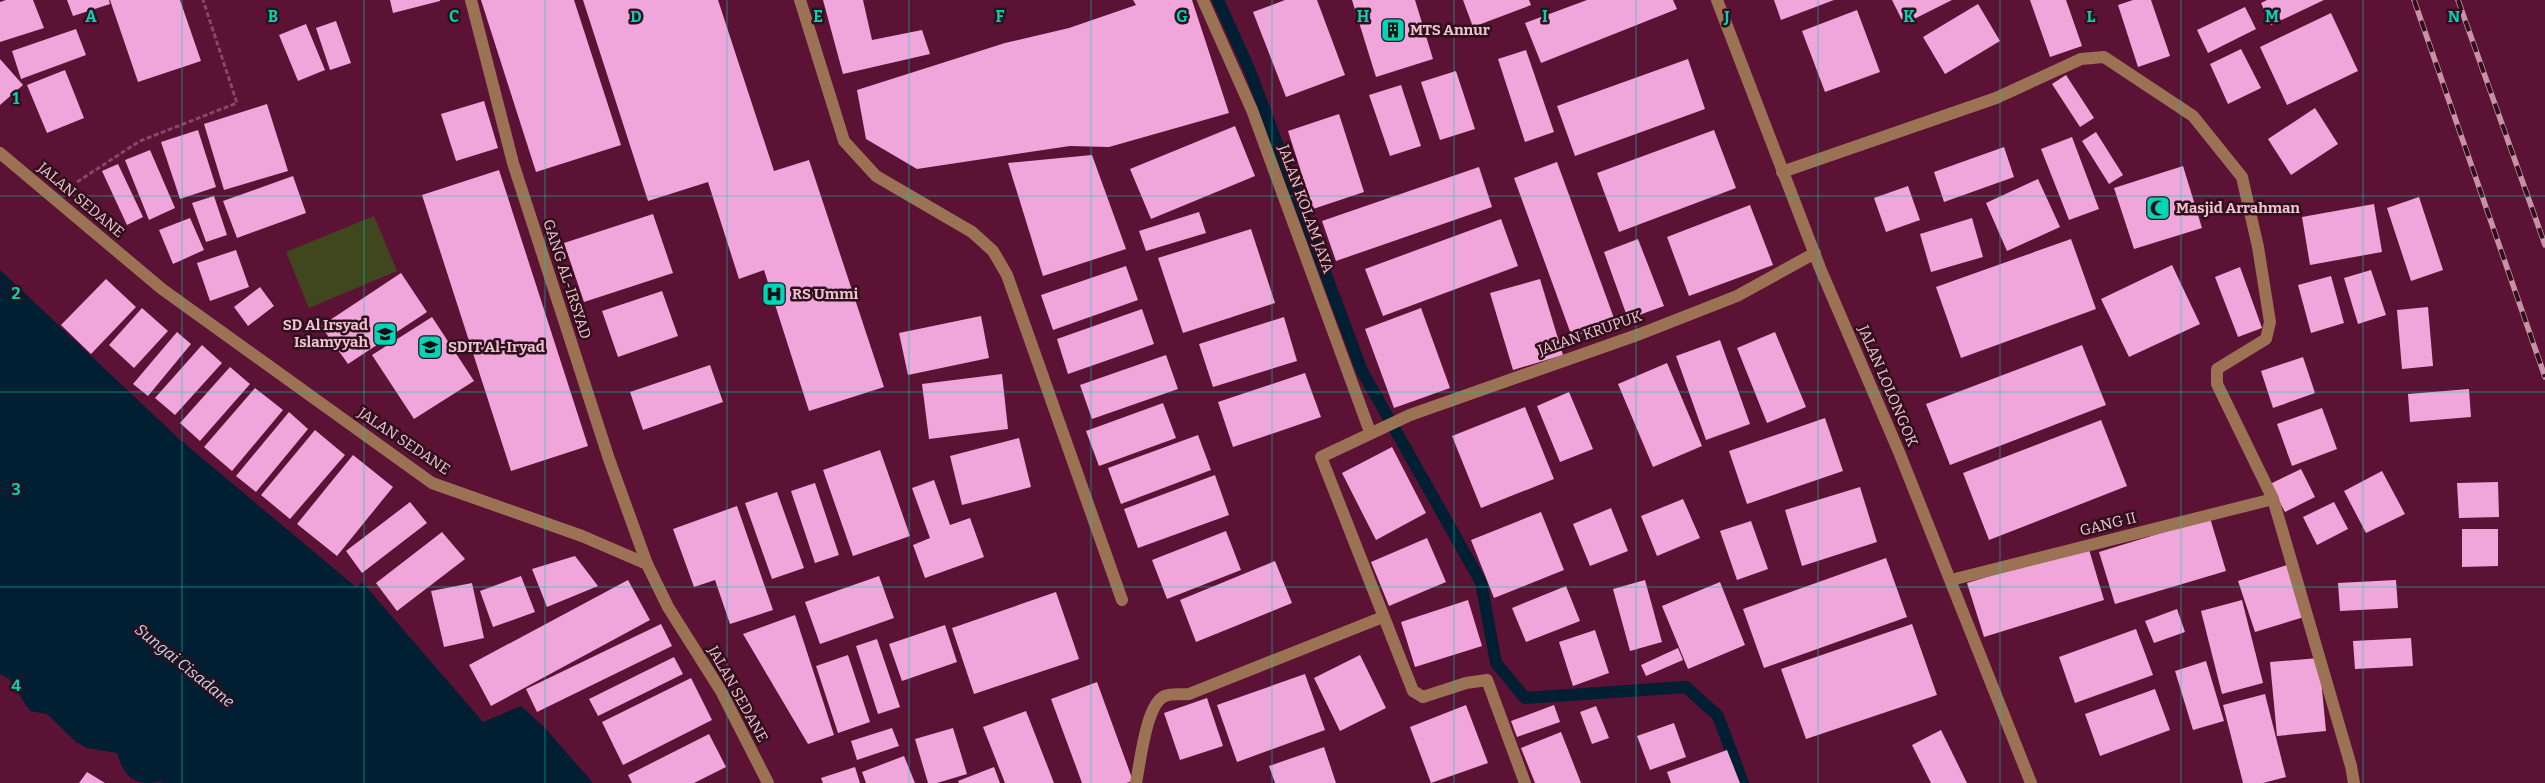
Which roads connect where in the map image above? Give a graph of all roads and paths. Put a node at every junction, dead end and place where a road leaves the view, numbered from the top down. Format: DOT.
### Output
graph roads {
  1 [pos="203,0"];
  2 [pos="471,0"];
  3 [pos="800,0"];
  4 [pos="1203,0"];
  5 [pos="1717,0"];
  6 [pos="0,153"];
  7 [pos="1782,172"];
  8 [pos="52,198"];
  9 [pos="1815,253"];
  10 [pos="1370,432"];
  11 [pos="2274,499"];
  12 [pos="647,564"];
  13 [pos="1951,580"];
  14 [pos="1122,600"];
  15 [pos="1383,617"];
  16 [pos="768,783"];
  17 [pos="1136,783"];
  18 [pos="1524,783"];
  19 [pos="2032,783"];
  20 [pos="2354,783"];
  1 -- 8 [label="path"];
  2 -- 12 [label="street, GANG AL-IRSYAD"];
  3 -- 14 [label="street"];
  4 -- 10 [label="street, JALAN KOLAM JAYA"];
  5 -- 7 [label="street, JALAN LOLONGOK"];
  6 -- 8 [label="street, JALAN SEDANE"];
  7 -- 9 [label="street, JALAN LOLONGOK"];
  7 -- 11 [label="street"];
  8 -- 12 [label="street, JALAN SEDANE"];
  9 -- 10 [label="street, JALAN KRUPUK"];
  9 -- 13 [label="street, JALAN LOLONGOK"];
  10 -- 15 [label="street, JALAN KRUPUK"];
  11 -- 13 [label="street, GANG II"];
  11 -- 20 [label="street"];
  12 -- 16 [label="street, JALAN SEDANE"];
  13 -- 19 [label="street, JALAN LOLONGOK"];
  15 -- 17 [label="street"];
  15 -- 18 [label="street"];
}
